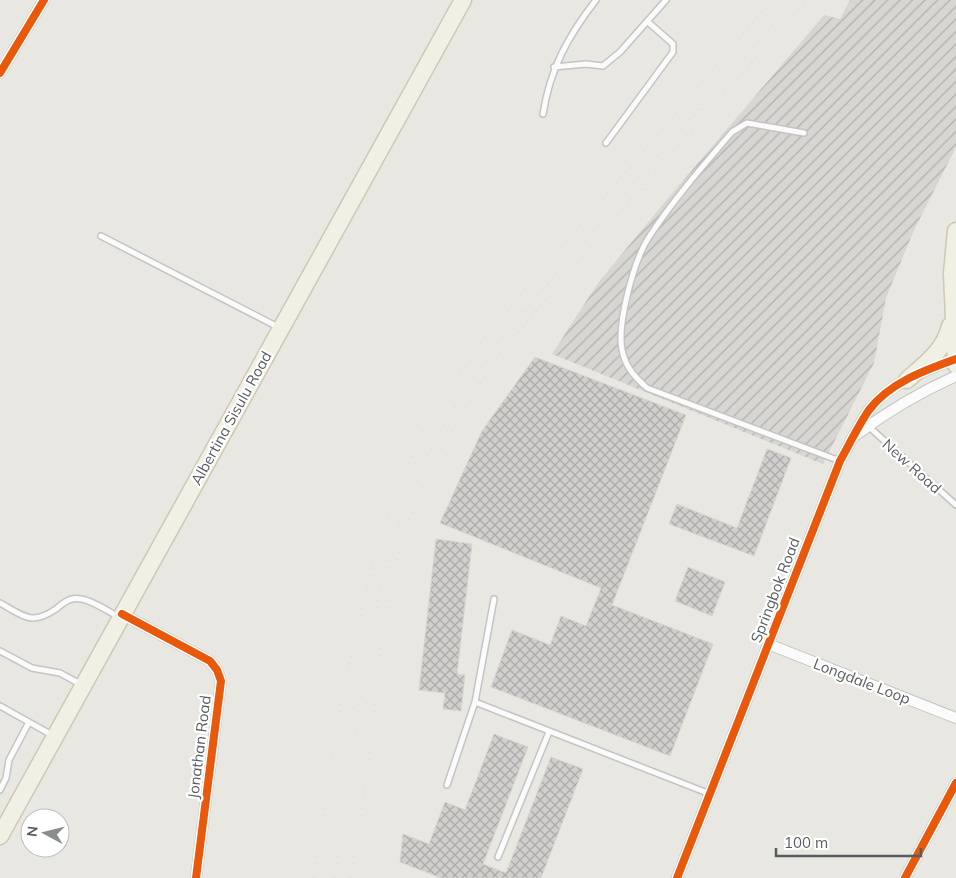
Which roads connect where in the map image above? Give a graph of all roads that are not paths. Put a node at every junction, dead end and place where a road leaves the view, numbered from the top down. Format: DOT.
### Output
graph roads {
  1 [pos="44,0"];
  2 [pos="463,0"];
  3 [pos="596,0"];
  4 [pos="666,0"];
  5 [pos="648,22"];
  6 [pos="554,67"];
  7 [pos="0,73"];
  8 [pos="542,114"];
  9 [pos="804,133"];
  10 [pos="606,143"];
  11 [pos="956,230"];
  12 [pos="101,236"];
  13 [pos="952,313"];
  14 [pos="281,328"];
  15 [pos="956,365"];
  16 [pos="907,380"];
  17 [pos="868,426"];
  18 [pos="854,437"];
  19 [pos="840,461"];
  20 [pos="956,505"];
  21 [pos="494,599"];
  22 [pos="0,603"];
  23 [pos="121,616"];
  24 [pos="768,644"];
  25 [pos="0,651"];
  26 [pos="83,685"];
  27 [pos="475,702"];
  28 [pos="0,706"];
  29 [pos="956,718"];
  30 [pos="29,722"];
  31 [pos="549,732"];
  32 [pos="55,736"];
  33 [pos="956,783"];
  34 [pos="447,785"];
  35 [pos="0,790"];
  36 [pos="710,794"];
  37 [pos="0,836"];
  38 [pos="498,857"];
  39 [pos="196,878"];
  40 [pos="677,878"];
  41 [pos="905,878"];
  1 -- 7 [label="street"];
  2 -- 14 [label="main road, Albertina Sisulu Road"];
  3 -- 6 [label="lane"];
  4 -- 5 [label="lane"];
  5 -- 6 [label="lane"];
  5 -- 10 [label="lane"];
  6 -- 8 [label="lane"];
  9 -- 19 [label="lane"];
  11 -- 13 [label="main road"];
  12 -- 14 [label="lane"];
  13 -- 15 [label="main road"];
  13 -- 16 [label="main road"];
  14 -- 23 [label="main road, Albertina Sisulu Road"];
  15 -- 16 [label="street, Springbok Road"];
  15 -- 17 [label="street, Springbok Road"];
  16 -- 18 [label="street, Springbok Road"];
  17 -- 18 [label="street, Springbok Road"];
  17 -- 20 [label="lane, New Road"];
  18 -- 19 [label="street, Springbok Road"];
  19 -- 24 [label="street, Springbok Road"];
  21 -- 27 [label="lane"];
  22 -- 23 [label="lane"];
  23 -- 26 [label="main road, Albertina Sisulu Road"];
  23 -- 39 [label="street, Jonathan Road"];
  24 -- 29 [label="street, Longdale Loop"];
  24 -- 36 [label="street, Springbok Road"];
  25 -- 26 [label="lane"];
  26 -- 32 [label="main road, Albertina Sisulu Road"];
  27 -- 31 [label="lane"];
  27 -- 34 [label="lane"];
  28 -- 30 [label="lane"];
  30 -- 32 [label="lane"];
  30 -- 35 [label="lane"];
  31 -- 36 [label="lane"];
  31 -- 38 [label="lane"];
  32 -- 37 [label="main road, Albertina Sisulu Road"];
  33 -- 41 [label="street"];
  36 -- 40 [label="street, Springbok Road"];
}
